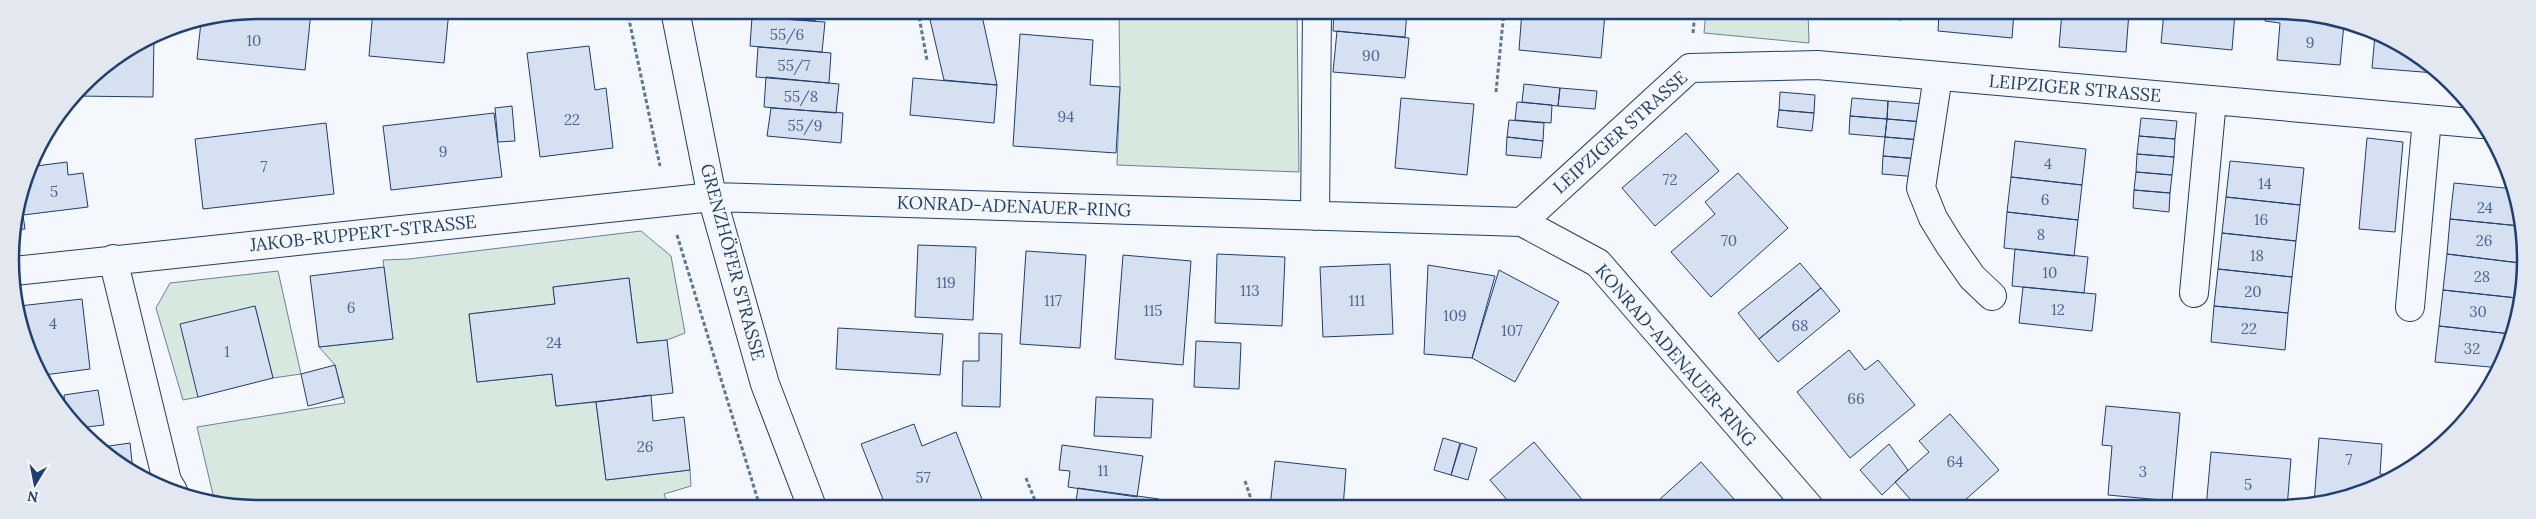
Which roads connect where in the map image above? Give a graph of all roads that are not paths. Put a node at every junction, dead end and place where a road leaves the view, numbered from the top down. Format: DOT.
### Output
graph roads {
  1 [pos="677,19"];
  2 [pos="1317,19"];
  3 [pos="1938,76"];
  4 [pos="2212,100"];
  5 [pos="2427,119"];
  6 [pos="2475,123"];
  7 [pos="712,197"];
  8 [pos="1315,216"];
  9 [pos="1522,222"];
  10 [pos="113,259"];
  11 [pos="19,270"];
  12 [pos="2194,293"];
  13 [pos="1992,296"];
  14 [pos="2410,307"];
  15 [pos="168,482"];
  16 [pos="809,500"];
  17 [pos="1803,500"];
  1 -- 7 [label="street, GRENZHÖFER STRASSE"];
  2 -- 8 [label="street"];
  3 -- 4 [label="street, LEIPZIGER STRASSE"];
  3 -- 9 [label="street, LEIPZIGER STRASSE"];
  3 -- 13 [label="street"];
  4 -- 5 [label="street, LEIPZIGER STRASSE"];
  4 -- 12 [label="street"];
  5 -- 6 [label="street, LEIPZIGER STRASSE"];
  5 -- 14 [label="street"];
  7 -- 8 [label="street, KONRAD-ADENAUER-RING"];
  7 -- 10 [label="street, JAKOB-RUPPERT-STRASSE"];
  7 -- 16 [label="street, GRENZHÖFER STRASSE"];
  8 -- 9 [label="street, KONRAD-ADENAUER-RING"];
  9 -- 17 [label="street, KONRAD-ADENAUER-RING"];
  10 -- 11 [label="street, JAKOB-RUPPERT-STRASSE"];
  10 -- 15 [label="street"];
}
